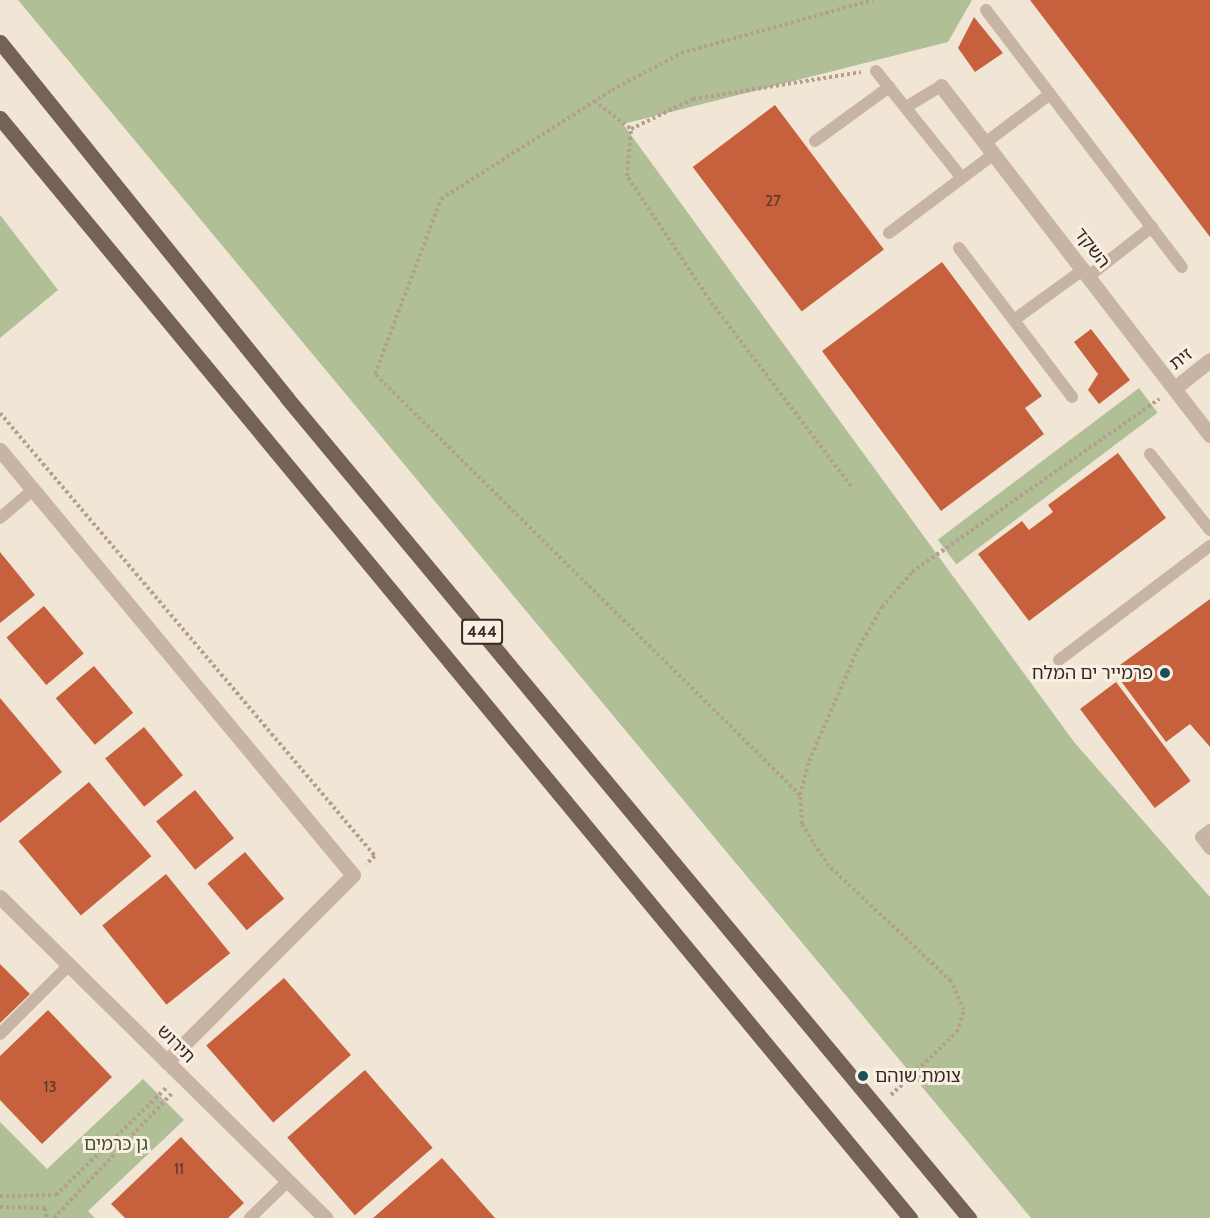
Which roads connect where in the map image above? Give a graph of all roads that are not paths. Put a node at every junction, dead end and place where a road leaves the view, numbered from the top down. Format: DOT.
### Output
graph roads {
  1 [pos="986,10"];
  2 [pos="0,42"];
  3 [pos="876,71"];
  4 [pos="941,86"];
  5 [pos="889,87"];
  6 [pos="1050,94"];
  7 [pos="906,107"];
  8 [pos="0,118"];
  9 [pos="815,141"];
  10 [pos="990,149"];
  11 [pos="962,178"];
  12 [pos="1152,227"];
  13 [pos="889,234"];
  14 [pos="959,248"];
  15 [pos="1182,267"];
  16 [pos="1086,273"];
  17 [pos="1014,320"];
  18 [pos="1210,360"];
  19 [pos="1176,387"];
  20 [pos="1072,397"];
  21 [pos="1210,435"];
  22 [pos="0,450"];
  23 [pos="1150,454"];
  24 [pos="34,489"];
  25 [pos="0,518"];
  26 [pos="1210,530"];
  27 [pos="1210,546"];
  28 [pos="1059,660"];
  29 [pos="1210,830"];
  30 [pos="1210,849"];
  31 [pos="0,897"];
  32 [pos="69,965"];
  33 [pos="0,1034"];
  34 [pos="166,1062"];
  35 [pos="288,1181"];
  36 [pos="897,1200"];
  37 [pos="250,1218"];
  38 [pos="325,1218"];
  39 [pos="903,1218"];
  40 [pos="910,1218"];
  41 [pos="969,1218"];
  1 -- 6 [label="lane"];
  2 -- 41 [label="main road, 444"];
  3 -- 5 [label="lane"];
  4 -- 7 [label="lane"];
  4 -- 10 [label="street, השקד"];
  5 -- 7 [label="lane"];
  5 -- 9 [label="lane"];
  6 -- 10 [label="lane"];
  6 -- 12 [label="lane"];
  7 -- 11 [label="lane"];
  8 -- 36 [label="main road, 444"];
  10 -- 11 [label="lane"];
  10 -- 16 [label="street, השקד"];
  11 -- 13 [label="lane"];
  12 -- 15 [label="lane"];
  12 -- 16 [label="lane"];
  14 -- 17 [label="lane"];
  16 -- 17 [label="lane"];
  16 -- 19 [label="street, השקד"];
  17 -- 20 [label="lane"];
  18 -- 19 [label="street, זית"];
  19 -- 21 [label="street, השקד"];
  22 -- 24 [label="street"];
  23 -- 26 [label="lane"];
  24 -- 25 [label="lane"];
  24 -- 34 [label="street"];
  27 -- 28 [label="lane"];
  29 -- 30 [label="lane"];
  31 -- 32 [label="street, תירוש"];
  32 -- 33 [label="lane"];
  32 -- 34 [label="street, תירוש"];
  34 -- 35 [label="street, תירוש"];
  35 -- 37 [label="lane"];
  35 -- 38 [label="street, תירוש"];
  36 -- 39 [label="main road"];
  36 -- 40 [label="main road, 444"];
}
